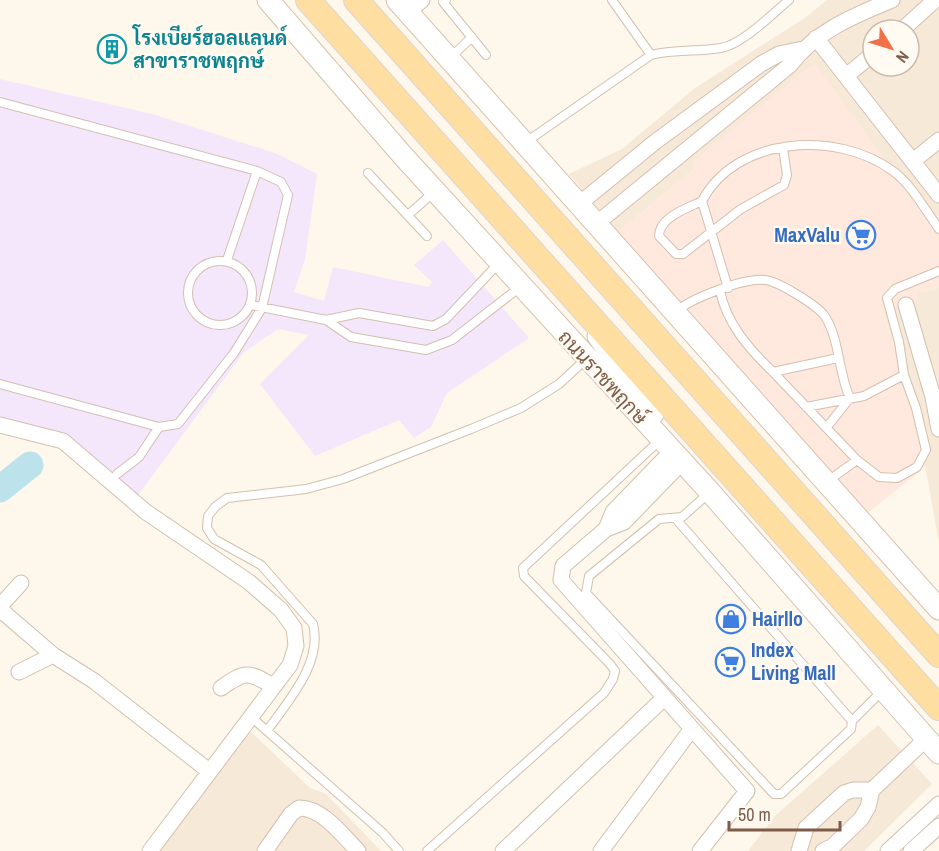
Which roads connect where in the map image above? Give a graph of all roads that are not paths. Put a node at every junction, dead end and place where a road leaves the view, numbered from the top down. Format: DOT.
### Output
graph roads {
  1 [pos="268,0"];
  2 [pos="308,0"];
  3 [pos="357,0"];
  4 [pos="446,0"];
  5 [pos="612,0"];
  6 [pos="789,0"];
  7 [pos="892,0"];
  8 [pos="935,0"];
  9 [pos="409,4"];
  10 [pos="915,18"];
  11 [pos="472,37"];
  12 [pos="816,38"];
  13 [pos="802,49"];
  14 [pos="486,55"];
  15 [pos="651,55"];
  16 [pos="449,59"];
  17 [pos="861,64"];
  18 [pos="846,76"];
  19 [pos="0,102"];
  20 [pos="671,131"];
  21 [pos="939,140"];
  22 [pos="524,143"];
  23 [pos="783,148"];
  24 [pos="685,152"];
  25 [pos="913,161"];
  26 [pos="257,171"];
  27 [pos="368,173"];
  28 [pos="435,190"];
  29 [pos="939,195"];
  30 [pos="702,201"];
  31 [pos="579,204"];
  32 [pos="408,215"];
  33 [pos="601,220"];
  34 [pos="939,229"];
  35 [pos="711,233"];
  36 [pos="427,236"];
  37 [pos="227,261"];
  38 [pos="500,262"];
  39 [pos="939,271"];
  40 [pos="521,286"];
  41 [pos="724,289"];
  42 [pos="250,305"];
  43 [pos="906,305"];
  44 [pos="262,308"];
  45 [pos="587,312"];
  46 [pos="675,312"];
  47 [pos="326,320"];
  48 [pos="838,358"];
  49 [pos="586,359"];
  50 [pos="773,372"];
  51 [pos="904,375"];
  52 [pos="0,384"];
  53 [pos="936,396"];
  54 [pos="850,399"];
  55 [pos="806,406"];
  56 [pos="0,425"];
  57 [pos="159,428"];
  58 [pos="827,428"];
  59 [pos="939,429"];
  60 [pos="676,455"];
  61 [pos="857,460"];
  62 [pos="117,474"];
  63 [pos="826,482"];
  64 [pos="710,492"];
  65 [pos="676,519"];
  66 [pos="212,535"];
  67 [pos="201,548"];
  68 [pos="21,583"];
  69 [pos="939,609"];
  70 [pos="53,655"];
  71 [pos="939,655"];
  72 [pos="19,672"];
  73 [pos="273,686"];
  74 [pos="221,688"];
  75 [pos="883,690"];
  76 [pos="663,699"];
  77 [pos="939,708"];
  78 [pos="250,716"];
  79 [pos="852,721"];
  80 [pos="691,730"];
  81 [pos="267,731"];
  82 [pos="933,746"];
  83 [pos="209,771"];
  84 [pos="872,790"];
  85 [pos="939,804"];
  86 [pos="939,826"];
  87 [pos="150,851"];
  88 [pos="265,851"];
  89 [pos="358,851"];
  90 [pos="399,851"];
  91 [pos="428,851"];
  92 [pos="503,851"];
  93 [pos="601,851"];
  94 [pos="700,851"];
  95 [pos="799,851"];
  96 [pos="823,851"];
  97 [pos="888,851"];
  98 [pos="911,851"];
  1 -- 28 [label="main road, ถนนราชพฤกษ์"];
  2 -- 45 [label="main road, ถนนราชพฤกษ์"];
  3 -- 71 [label="main road"];
  4 -- 11 [label="lane"];
  5 -- 15 [label="lane"];
  6 -- 15 [label="lane"];
  7 -- 12 [label="street"];
  8 -- 10 [label="street"];
  9 -- 16 [label="main road"];
  11 -- 14 [label="lane"];
  11 -- 16 [label="lane"];
  12 -- 13 [label="street"];
  12 -- 18 [label="street"];
  13 -- 20 [label="street"];
  13 -- 24 [label="street"];
  15 -- 22 [label="lane"];
  16 -- 22 [label="main road"];
  17 -- 18 [label="street"];
  18 -- 25 [label="street"];
  19 -- 26 [label="lane"];
  20 -- 24 [label="street"];
  20 -- 31 [label="street"];
  21 -- 25 [label="street"];
  22 -- 31 [label="main road"];
  23 -- 30 [label="lane"];
  23 -- 34 [label="lane"];
  23 -- 35 [label="lane"];
  24 -- 33 [label="street"];
  25 -- 29 [label="street"];
  26 -- 37 [label="lane"];
  26 -- 44 [label="lane"];
  27 -- 32 [label="lane"];
  28 -- 32 [label="lane"];
  28 -- 38 [label="main road, ถนนราชพฤกษ์"];
  30 -- 35 [label="lane"];
  30 -- 35 [label="lane"];
  31 -- 33 [label="main road"];
  32 -- 36 [label="lane"];
  33 -- 46 [label="main road"];
  35 -- 41 [label="lane"];
  37 -- 42 [label="lane"];
  37 -- 42 [label="lane"];
  38 -- 40 [label="main road, ถนนราชพฤกษ์"];
  38 -- 47 [label="lane"];
  39 -- 51 [label="lane"];
  40 -- 47 [label="lane"];
  40 -- 49 [label="main road, ถนนราชพฤกษ์"];
  41 -- 46 [label="lane"];
  41 -- 48 [label="lane"];
  41 -- 50 [label="lane"];
  42 -- 44 [label="lane"];
  43 -- 53 [label="street"];
  44 -- 47 [label="lane"];
  44 -- 57 [label="lane"];
  45 -- 60 [label="main road"];
  45 -- 77 [label="main road, ถนนราชพฤกษ์"];
  46 -- 63 [label="main road"];
  48 -- 50 [label="lane"];
  48 -- 54 [label="lane"];
  49 -- 60 [label="main road, ถนนราชพฤกษ์"];
  49 -- 66 [label="lane"];
  50 -- 55 [label="lane"];
  51 -- 54 [label="lane"];
  51 -- 61 [label="lane"];
  52 -- 57 [label="lane"];
  53 -- 59 [label="street"];
  54 -- 55 [label="lane"];
  54 -- 58 [label="lane"];
  55 -- 58 [label="lane"];
  56 -- 67 [label="street"];
  57 -- 62 [label="lane"];
  58 -- 61 [label="lane"];
  60 -- 64 [label="main road, ถนนราชพฤกษ์"];
  60 -- 76 [label="street"];
  60 -- 91 [label="lane"];
  61 -- 63 [label="lane"];
  63 -- 69 [label="main road"];
  64 -- 65 [label="lane"];
  64 -- 75 [label="main road, ถนนราชพฤกษ์"];
  65 -- 79 [label="lane"];
  65 -- 79 [label="lane"];
  66 -- 67 [label="lane"];
  66 -- 81 [label="lane"];
  67 -- 73 [label="street"];
  68 -- 70 [label="street"];
  70 -- 72 [label="street"];
  70 -- 83 [label="street"];
  73 -- 74 [label="street"];
  73 -- 78 [label="street"];
  75 -- 79 [label="lane"];
  75 -- 82 [label="main road, ถนนราชพฤกษ์"];
  76 -- 80 [label="street"];
  76 -- 92 [label="street"];
  78 -- 81 [label="lane"];
  78 -- 83 [label="street"];
  80 -- 93 [label="street"];
  80 -- 94 [label="street"];
  81 -- 90 [label="lane"];
  82 -- 84 [label="street"];
  83 -- 87 [label="street"];
  84 -- 95 [label="street"];
  84 -- 96 [label="street"];
  85 -- 97 [label="street"];
  86 -- 98 [label="street"];
  88 -- 89 [label="street"];
}
